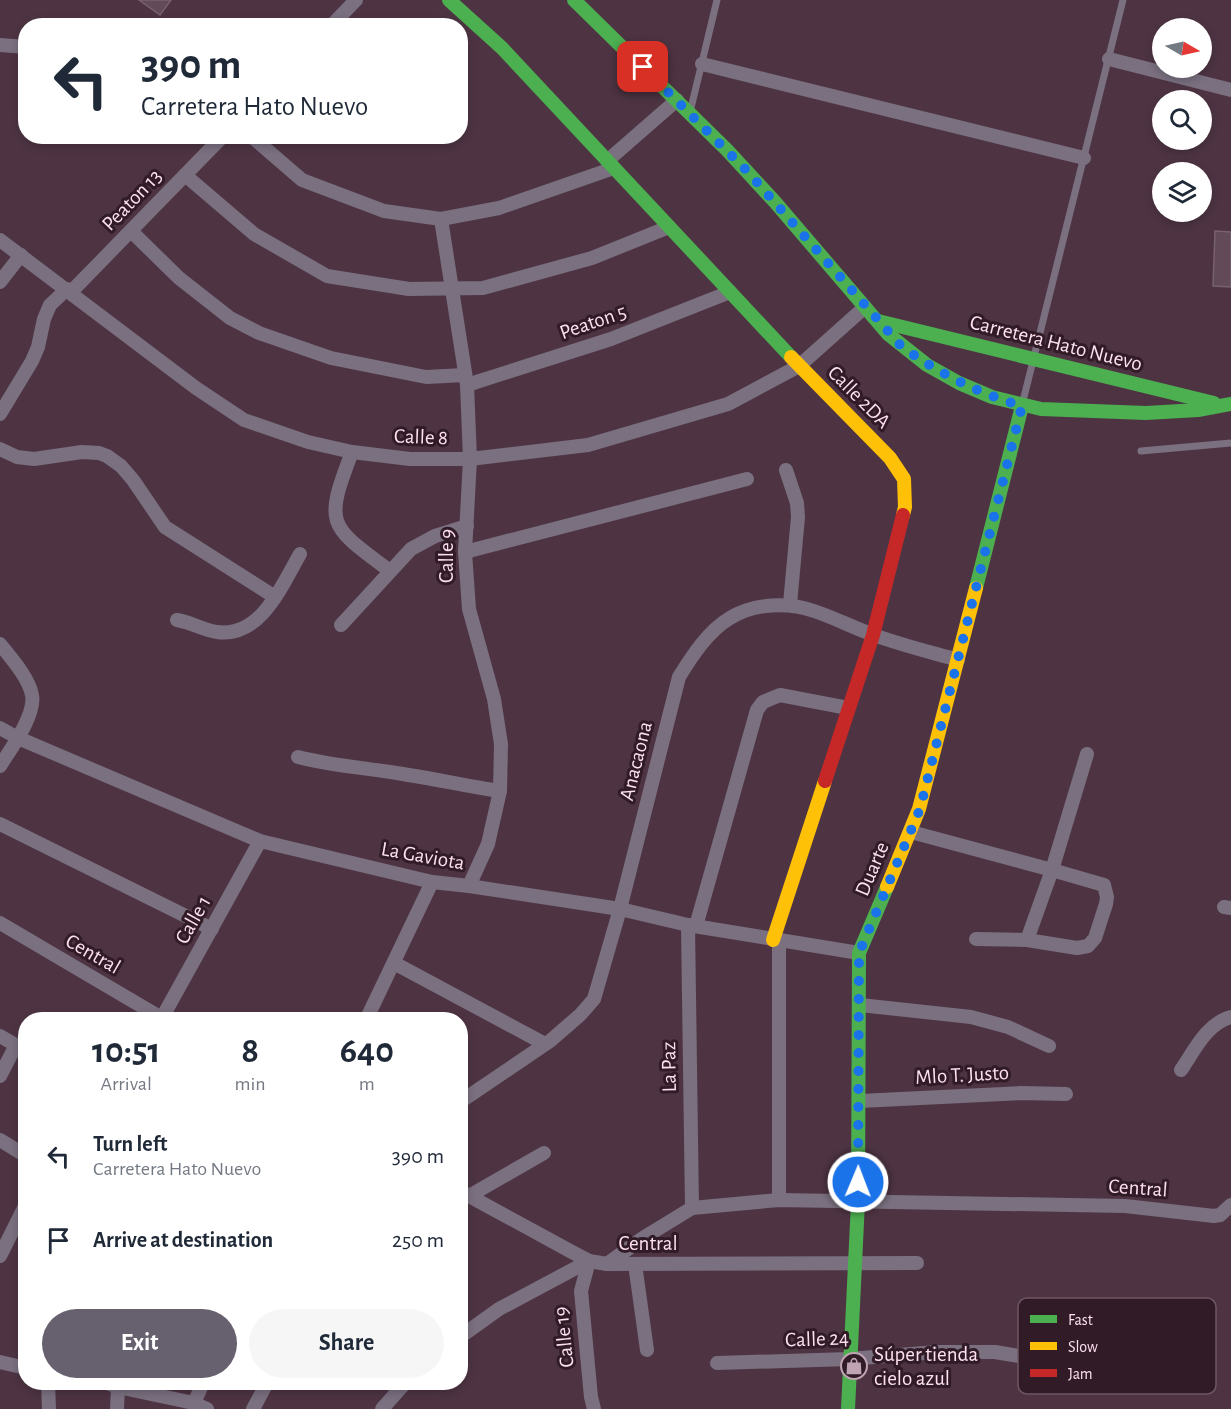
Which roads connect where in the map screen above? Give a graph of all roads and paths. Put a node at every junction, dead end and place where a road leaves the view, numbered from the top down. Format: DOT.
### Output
graph roads {
  1 [pos="356,0"];
  2 [pos="449,0"];
  3 [pos="574,0"];
  4 [pos="717,0"];
  5 [pos="1123,0"];
  6 [pos="339,18"];
  7 [pos="0,45"];
  8 [pos="18,46"];
  9 [pos="1109,59"];
  10 [pos="702,64"];
  11 [pos="1231,90"];
  12 [pos="677,100"];
  13 [pos="690,113"];
  14 [pos="215,144"];
  15 [pos="260,144"];
  16 [pos="1084,158"];
  17 [pos="611,164"];
  18 [pos="185,175"];
  19 [pos="441,219"];
  20 [pos="669,227"];
  21 [pos="131,231"];
  22 [pos="0,240"];
  23 [pos="21,255"];
  24 [pos="0,282"];
  25 [pos="451,289"];
  26 [pos="69,290"];
  27 [pos="730,292"];
  28 [pos="865,307"];
  29 [pos="878,321"];
  30 [pos="1034,358"];
  31 [pos="799,366"];
  32 [pos="466,380"];
  33 [pos="1228,405"];
  34 [pos="1022,406"];
  35 [pos="0,414"];
  36 [pos="1231,443"];
  37 [pos="0,449"];
  38 [pos="1141,451"];
  39 [pos="352,452"];
  40 [pos="471,459"];
  41 [pos="786,470"];
  42 [pos="747,479"];
  43 [pos="466,526"];
  44 [pos="465,552"];
  45 [pos="300,554"];
  46 [pos="390,571"];
  47 [pos="275,597"];
  48 [pos="790,604"];
  49 [pos="177,620"];
  50 [pos="341,625"];
  51 [pos="873,635"];
  52 [pos="0,644"];
  53 [pos="958,660"];
  54 [pos="848,708"];
  55 [pos="0,728"];
  56 [pos="18,738"];
  57 [pos="1087,754"];
  58 [pos="298,757"];
  59 [pos="0,766"];
  60 [pos="500,791"];
  61 [pos="0,825"];
  62 [pos="911,832"];
  63 [pos="260,841"];
  64 [pos="1052,870"];
  65 [pos="432,882"];
  66 [pos="469,886"];
  67 [pos="620,909"];
  68 [pos="0,923"];
  69 [pos="692,925"];
  70 [pos="212,929"];
  71 [pos="976,939"];
  72 [pos="776,940"];
  73 [pos="1027,940"];
  74 [pos="859,953"];
  75 [pos="394,963"];
  76 [pos="860,1005"];
  77 [pos="152,1012"];
  78 [pos="168,1012"];
  79 [pos="370,1012"];
  80 [pos="1231,1017"];
  81 [pos="0,1036"];
  82 [pos="545,1044"];
  83 [pos="18,1046"];
  84 [pos="1048,1046"];
  85 [pos="18,1052"];
  86 [pos="1181,1070"];
  87 [pos="0,1076"];
  88 [pos="1066,1094"];
  89 [pos="468,1095"];
  90 [pos="860,1101"];
  91 [pos="0,1140"];
  92 [pos="18,1150"];
  93 [pos="544,1153"];
  94 [pos="468,1190"];
  95 [pos="468,1195"];
  96 [pos="779,1200"];
  97 [pos="858,1202"];
  98 [pos="1231,1205"];
  99 [pos="692,1208"];
  100 [pos="18,1220"];
  101 [pos="0,1256"];
  102 [pos="589,1261"];
  103 [pos="854,1263"];
  104 [pos="917,1263"];
  105 [pos="607,1264"];
  106 [pos="635,1264"];
  107 [pos="468,1331"];
  108 [pos="647,1350"];
  109 [pos="1018,1356"];
  110 [pos="849,1359"];
  111 [pos="0,1362"];
  112 [pos="717,1363"];
  113 [pos="18,1366"];
  114 [pos="48,1390"];
  115 [pos="113,1390"];
  116 [pos="133,1390"];
  117 [pos="202,1390"];
  118 [pos="263,1390"];
  119 [pos="399,1390"];
  120 [pos="201,1406"];
  121 [pos="49,1409"];
  122 [pos="117,1409"];
  123 [pos="253,1409"];
  124 [pos="382,1409"];
  125 [pos="594,1409"];
  126 [pos="848,1409"];
  1 -- 6 [label="street"];
  2 -- 17 [label="street, Calle 2DA"];
  3 -- 12 [label="street, Carretera Hato Nuevo"];
  4 -- 10 [label="lane"];
  5 -- 9 [label="lane, Duarte"];
  7 -- 8 [label="street"];
  9 -- 11 [label="street"];
  9 -- 16 [label="lane, Duarte"];
  10 -- 13 [label="lane"];
  10 -- 16 [label="street"];
  12 -- 13 [label="street, Carretera Hato Nuevo"];
  12 -- 17 [label="street"];
  13 -- 28 [label="street, Carretera Hato Nuevo"];
  14 -- 18 [label="street, Peaton 13"];
  15 -- 19 [label="street"];
  16 -- 30 [label="lane, Duarte"];
  17 -- 19 [label="street"];
  17 -- 20 [label="street, Calle 2DA"];
  18 -- 21 [label="street, Peaton 13"];
  18 -- 25 [label="street"];
  19 -- 25 [label="street, Calle 9"];
  20 -- 25 [label="street"];
  20 -- 27 [label="street, Calle 2DA"];
  21 -- 26 [label="street, Peaton 13"];
  21 -- 32 [label="street, Peaton 5"];
  22 -- 23 [label="street, Calle 8"];
  23 -- 24 [label="street"];
  23 -- 26 [label="street, Calle 8"];
  25 -- 32 [label="street, Calle 9"];
  26 -- 35 [label="street, Peaton 13"];
  26 -- 39 [label="street, Calle 8"];
  27 -- 31 [label="street, Calle 2DA"];
  27 -- 32 [label="street, Peaton 5"];
  28 -- 29 [label="street, Carretera Hato Nuevo"];
  28 -- 31 [label="street, Calle 8"];
  29 -- 30 [label="street, Carretera Hato Nuevo"];
  29 -- 34 [label="street, Carretera Hato Nuevo"];
  30 -- 33 [label="street, Carretera Hato Nuevo"];
  30 -- 34 [label="lane, Duarte"];
  31 -- 40 [label="street, Calle 8"];
  31 -- 51 [label="street, Calle 2DA"];
  32 -- 40 [label="street, Calle 9"];
  33 -- 34 [label="street, Carretera Hato Nuevo"];
  34 -- 53 [label="street, Duarte"];
  36 -- 38 [label="lane"];
  37 -- 47 [label="street"];
  39 -- 40 [label="street, Calle 8"];
  39 -- 46 [label="street"];
  40 -- 43 [label="street, Calle 9"];
  41 -- 48 [label="street"];
  42 -- 44 [label="street"];
  43 -- 44 [label="street, Calle 9"];
  43 -- 46 [label="street"];
  44 -- 60 [label="street, Calle 9"];
  45 -- 47 [label="street"];
  46 -- 50 [label="street"];
  47 -- 49 [label="street"];
  48 -- 51 [label="street, Anacaona"];
  48 -- 67 [label="street, Anacaona"];
  51 -- 53 [label="street, Anacaona"];
  51 -- 54 [label="street, Calle 2DA"];
  52 -- 56 [label="street"];
  53 -- 62 [label="street, Duarte"];
  54 -- 69 [label="street, La Paz"];
  54 -- 72 [label="street, Calle 2DA"];
  55 -- 56 [label="street, La Gaviota"];
  56 -- 59 [label="street"];
  56 -- 63 [label="street, La Gaviota"];
  57 -- 64 [label="street"];
  58 -- 60 [label="street"];
  60 -- 66 [label="street, Calle 9"];
  61 -- 70 [label="street"];
  62 -- 64 [label="street"];
  62 -- 74 [label="street, Duarte"];
  63 -- 65 [label="street, La Gaviota"];
  63 -- 70 [label="street, Calle 1"];
  64 -- 73 [label="street"];
  64 -- 73 [label="street"];
  65 -- 66 [label="street, La Gaviota"];
  65 -- 75 [label="street"];
  66 -- 67 [label="street, La Gaviota"];
  67 -- 69 [label="street, La Gaviota"];
  67 -- 82 [label="street, Anacaona"];
  68 -- 77 [label="street, Central"];
  69 -- 72 [label="street, La Gaviota"];
  69 -- 99 [label="street, La Paz"];
  70 -- 78 [label="street, Calle 1"];
  71 -- 73 [label="street"];
  72 -- 74 [label="street, La Gaviota"];
  72 -- 96 [label="street"];
  74 -- 76 [label="street, Duarte"];
  75 -- 79 [label="street"];
  75 -- 82 [label="street"];
  76 -- 84 [label="street"];
  76 -- 90 [label="street, Duarte"];
  80 -- 86 [label="street"];
  81 -- 83 [label="street"];
  82 -- 89 [label="street, Anacaona"];
  85 -- 87 [label="street"];
  88 -- 90 [label="street, Mlo T. Justo"];
  90 -- 97 [label="street, Duarte"];
  91 -- 92 [label="street"];
  93 -- 94 [label="street"];
  95 -- 102 [label="street, Central"];
  96 -- 97 [label="street, Central"];
  96 -- 99 [label="street, Central"];
  97 -- 98 [label="street, Central"];
  97 -- 103 [label="street, Duarte"];
  99 -- 105 [label="street"];
  100 -- 101 [label="street"];
  102 -- 105 [label="street, Central"];
  102 -- 107 [label="street"];
  102 -- 125 [label="street, Calle 19"];
  103 -- 104 [label="street, Central"];
  103 -- 106 [label="street, Central"];
  103 -- 110 [label="street, Duarte"];
  105 -- 106 [label="street, Central"];
  106 -- 108 [label="street"];
  109 -- 110 [label="street, Calle 24"];
  110 -- 112 [label="street, Calle 24"];
  110 -- 126 [label="street, Duarte"];
  111 -- 113 [label="street"];
  114 -- 121 [label="street"];
  115 -- 122 [label="street"];
  116 -- 120 [label="street"];
  117 -- 120 [label="street"];
  118 -- 123 [label="street"];
  119 -- 124 [label="street"];
}
